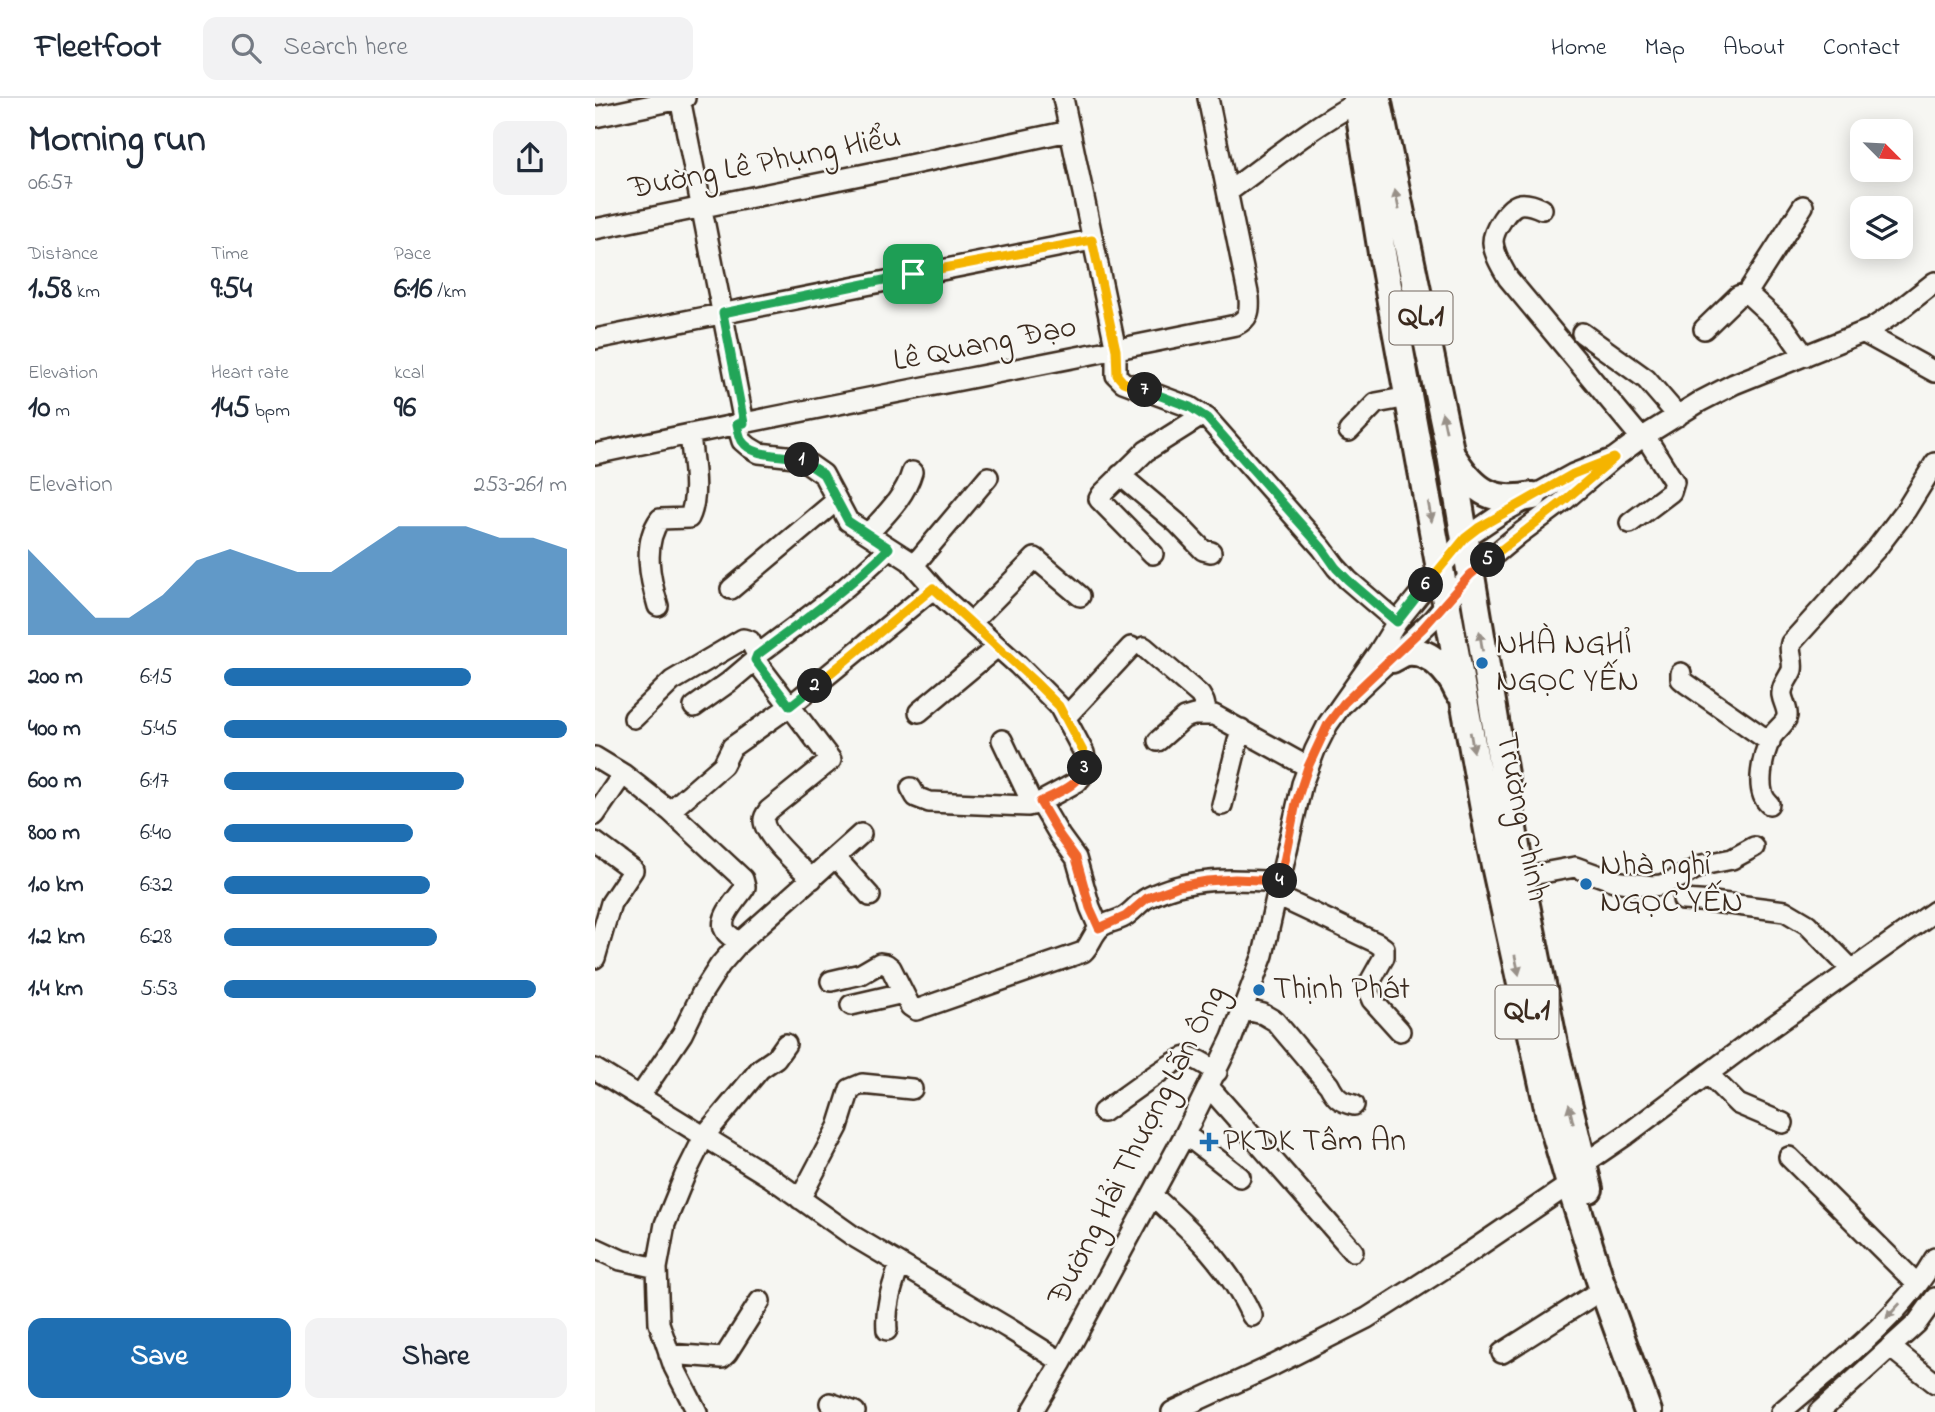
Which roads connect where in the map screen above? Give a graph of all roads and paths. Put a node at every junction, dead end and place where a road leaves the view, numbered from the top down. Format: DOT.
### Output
graph roads {
  1 [pos="682,98"];
  2 [pos="1063,98"];
  3 [pos="1208,98"];
  4 [pos="1364,99"];
  5 [pos="595,117"];
  6 [pos="1069,131"];
  7 [pos="1228,192"];
  8 [pos="1803,206"];
  9 [pos="702,207"];
  10 [pos="1542,209"];
  11 [pos="595,229"];
  12 [pos="1092,240"];
  13 [pos="1935,282"];
  14 [pos="1747,293"];
  15 [pos="723,313"];
  16 [pos="1704,329"];
  17 [pos="1582,333"];
  18 [pos="1864,333"];
  19 [pos="595,339"];
  20 [pos="1116,350"];
  21 [pos="1805,356"];
  22 [pos="1935,372"];
  23 [pos="1409,397"];
  24 [pos="1203,415"];
  25 [pos="1678,416"];
  26 [pos="740,424"];
  27 [pos="1349,431"];
  28 [pos="690,434"];
  29 [pos="1643,437"];
  30 [pos="595,454"];
  31 [pos="1451,455"];
  32 [pos="1614,458"];
  33 [pos="1935,463"];
  34 [pos="912,472"];
  35 [pos="1120,475"];
  36 [pos="988,477"];
  37 [pos="1533,496"];
  38 [pos="837,500"];
  39 [pos="1630,523"];
  40 [pos="868,534"];
  41 [pos="1465,538"];
  42 [pos="889,548"];
  43 [pos="1211,552"];
  44 [pos="1153,554"];
  45 [pos="914,565"];
  46 [pos="1440,568"];
  47 [pos="1470,575"];
  48 [pos="933,588"];
  49 [pos="731,589"];
  50 [pos="1080,596"];
  51 [pos="1446,602"];
  52 [pos="658,606"];
  53 [pos="1397,622"];
  54 [pos="971,623"];
  55 [pos="997,647"];
  56 [pos="756,657"];
  57 [pos="1392,659"];
  58 [pos="1681,673"];
  59 [pos="1344,703"];
  60 [pos="790,706"];
  61 [pos="694,707"];
  62 [pos="1466,709"];
  63 [pos="919,712"];
  64 [pos="1207,714"];
  65 [pos="634,718"];
  66 [pos="1065,718"];
  67 [pos="1241,729"];
  68 [pos="1002,740"];
  69 [pos="1158,741"];
  70 [pos="1769,742"];
  71 [pos="595,757"];
  72 [pos="1308,767"];
  73 [pos="623,774"];
  74 [pos="911,788"];
  75 [pos="1036,803"];
  76 [pos="1769,804"];
  77 [pos="1222,805"];
  78 [pos="670,811"];
  79 [pos="595,816"];
  80 [pos="861,834"];
  81 [pos="595,842"];
  82 [pos="1754,847"];
  83 [pos="836,858"];
  84 [pos="1521,877"];
  85 [pos="812,879"];
  86 [pos="1278,889"];
  87 [pos="870,896"];
  88 [pos="1683,900"];
  89 [pos="1935,911"];
  90 [pos="1099,928"];
  91 [pos="739,943"];
  92 [pos="595,958"];
  93 [pos="1852,970"];
  94 [pos="831,981"];
  95 [pos="903,993"];
  96 [pos="851,1005"];
  97 [pos="1244,1010"];
  98 [pos="1400,1031"];
  99 [pos="786,1044"];
  100 [pos="595,1069"];
  101 [pos="1708,1074"];
  102 [pos="1213,1079"];
  103 [pos="912,1089"];
  104 [pos="640,1096"];
  105 [pos="1354,1104"];
  106 [pos="1103,1112"];
  107 [pos="1783,1123"];
  108 [pos="1185,1134"];
  109 [pos="705,1135"];
  110 [pos="1789,1157"];
  111 [pos="1576,1175"];
  112 [pos="1240,1177"];
  113 [pos="1153,1195"];
  114 [pos="800,1199"];
  115 [pos="595,1248"];
  116 [pos="1353,1251"];
  117 [pos="900,1264"];
  118 [pos="657,1268"];
  119 [pos="1929,1271"];
  120 [pos="1603,1289"];
  121 [pos="1935,1298"];
  122 [pos="759,1301"];
  123 [pos="1252,1316"];
  124 [pos="887,1330"];
  125 [pos="1890,1348"];
  126 [pos="1502,1353"];
  127 [pos="669,1354"];
  128 [pos="1062,1362"];
  129 [pos="1935,1383"];
  130 [pos="829,1403"];
  131 [pos="697,1412"];
  132 [pos="855,1412"];
  133 [pos="1032,1412"];
  134 [pos="1172,1412"];
  135 [pos="1648,1412"];
  136 [pos="1666,1412"];
  137 [pos="1781,1412"];
  138 [pos="1819,1412"];
  1 -- 5 [label="street"];
  1 -- 9 [label="street"];
  2 -- 6 [label="street"];
  3 -- 7 [label="street, Lê Quang Đạo"];
  4 -- 7 [label="street"];
  4 -- 23 [label="highway, Trường Chinh / QL.1"];
  31 -- 4 [label="highway, Trường Chinh / QL.1, one-way"];
  6 -- 9 [label="street, Đường Lê Phụng Hiểu"];
  6 -- 12 [label="street"];
  7 -- 20 [label="street, Lê Quang Đạo"];
  8 -- 14 [label="street"];
  9 -- 11 [label="street, Đường Lê Phụng Hiểu"];
  9 -- 15 [label="street"];
  10 -- 29 [label="street"];
  12 -- 15 [label="street"];
  12 -- 20 [label="street"];
  13 -- 18 [label="street, Đường Hải Thượng Lãn Ông"];
  14 -- 16 [label="street"];
  14 -- 21 [label="street"];
  15 -- 19 [label="street"];
  15 -- 26 [label="street"];
  17 -- 25 [label="street"];
  18 -- 21 [label="street, Đường Hải Thượng Lãn Ông"];
  18 -- 22 [label="street"];
  20 -- 24 [label="street"];
  20 -- 26 [label="street, Lê Quang Đạo"];
  21 -- 25 [label="street, Đường Hải Thượng Lãn Ông"];
  23 -- 27 [label="street"];
  23 -- 46 [label="highway, Trường Chinh / QL.1, one-way"];
  24 -- 35 [label="street"];
  24 -- 53 [label="street"];
  25 -- 29 [label="street, Đường Hải Thượng Lãn Ông"];
  26 -- 28 [label="street, Lê Quang Đạo"];
  26 -- 38 [label="street"];
  28 -- 30 [label="street, Lê Quang Đạo"];
  28 -- 52 [label="street"];
  29 -- 32 [label="street, Đường Hải Thượng Lãn Ông"];
  29 -- 39 [label="street"];
  31 -- 37 [label="highway"];
  31 -- 41 [label="highway, Trường Chinh / QL.1"];
  32 -- 37 [label="street, Đường Hải Thượng Lãn Ông"];
  32 -- 47 [label="street, Đường Hải Thượng Lãn Ông"];
  33 -- 70 [label="street"];
  34 -- 40 [label="street"];
  35 -- 43 [label="street"];
  35 -- 44 [label="street"];
  36 -- 45 [label="street"];
  37 -- 41 [label="street, Đường Hải Thượng Lãn Ông"];
  38 -- 40 [label="street"];
  38 -- 49 [label="street"];
  40 -- 42 [label="street"];
  41 -- 46 [label="street, Đường Hải Thượng Lãn Ông"];
  41 -- 47 [label="highway, Trường Chinh / QL.1"];
  42 -- 45 [label="street"];
  42 -- 56 [label="street"];
  45 -- 48 [label="street"];
  46 -- 51 [label="highway, Trường Chinh / QL.1"];
  46 -- 53 [label="street, Đường Hải Thượng Lãn Ông"];
  47 -- 51 [label="street, Đường Hải Thượng Lãn Ông"];
  84 -- 47 [label="highway, Trường Chinh / QL.1, one-way"];
  48 -- 54 [label="street"];
  48 -- 60 [label="street"];
  50 -- 54 [label="street"];
  51 -- 57 [label="street, Đường Hải Thượng Lãn Ông"];
  51 -- 62 [label="highway, Trường Chinh / QL.1"];
  53 -- 59 [label="street, Đường Hải Thượng Lãn Ông"];
  54 -- 55 [label="street"];
  55 -- 63 [label="street"];
  55 -- 66 [label="street"];
  56 -- 60 [label="street"];
  56 -- 61 [label="street"];
  56 -- 65 [label="street"];
  57 -- 59 [label="street, Đường Hải Thượng Lãn Ông"];
  57 -- 62 [label="highway"];
  58 -- 70 [label="street"];
  59 -- 72 [label="street, Đường Hải Thượng Lãn Ông"];
  60 -- 78 [label="street"];
  60 -- 85 [label="street"];
  62 -- 111 [label="highway, Trường Chinh / QL.1, one-way"];
  64 -- 66 [label="street"];
  64 -- 67 [label="street"];
  64 -- 69 [label="street"];
  66 -- 75 [label="street"];
  67 -- 72 [label="street"];
  67 -- 77 [label="street"];
  68 -- 75 [label="street"];
  70 -- 76 [label="street"];
  71 -- 73 [label="street"];
  72 -- 86 [label="street, Đường Hải Thượng Lãn Ông"];
  73 -- 78 [label="street"];
  73 -- 79 [label="street"];
  74 -- 75 [label="street"];
  75 -- 90 [label="street"];
  78 -- 91 [label="street"];
  80 -- 83 [label="street"];
  81 -- 92 [label="street"];
  82 -- 84 [label="street"];
  83 -- 85 [label="street"];
  83 -- 87 [label="street"];
  111 -- 84 [label="highway, Trường Chinh / QL.1, one-way"];
  85 -- 91 [label="street"];
  86 -- 90 [label="street"];
  86 -- 97 [label="street, Đường Hải Thượng Lãn Ông"];
  86 -- 98 [label="street"];
  88 -- 93 [label="street"];
  89 -- 93 [label="street"];
  90 -- 95 [label="street"];
  91 -- 104 [label="street"];
  93 -- 101 [label="street"];
  94 -- 95 [label="street"];
  95 -- 96 [label="street"];
  97 -- 102 [label="street, Đường Hải Thượng Lãn Ông"];
  97 -- 105 [label="street"];
  99 -- 109 [label="street"];
  100 -- 104 [label="street"];
  101 -- 107 [label="street"];
  101 -- 111 [label="street"];
  102 -- 106 [label="street"];
  102 -- 108 [label="street, Đường Hải Thượng Lãn Ông"];
  102 -- 116 [label="street"];
  103 -- 114 [label="street"];
  104 -- 109 [label="street"];
  108 -- 112 [label="street"];
  108 -- 113 [label="street, Đường Hải Thượng Lãn Ông"];
  109 -- 114 [label="street"];
  109 -- 118 [label="street"];
  110 -- 119 [label="street"];
  111 -- 120 [label="highway, Trường Chinh / QL.1"];
  111 -- 134 [label="street"];
  111 -- 136 [label="highway, Trường Chinh / QL.1"];
  113 -- 123 [label="street"];
  113 -- 128 [label="street, Đường Hải Thượng Lãn Ông"];
  114 -- 117 [label="street"];
  115 -- 118 [label="street"];
  117 -- 124 [label="street"];
  117 -- 128 [label="street"];
  118 -- 127 [label="street"];
  119 -- 137 [label="street, one-way"];
  120 -- 126 [label="street"];
  120 -- 135 [label="highway, Trường Chinh / QL.1"];
  121 -- 125 [label="street"];
  122 -- 127 [label="street"];
  125 -- 129 [label="street"];
  125 -- 138 [label="street"];
  127 -- 131 [label="street"];
  128 -- 133 [label="street, Đường Hải Thượng Lãn Ông"];
  130 -- 132 [label="street"];
}
